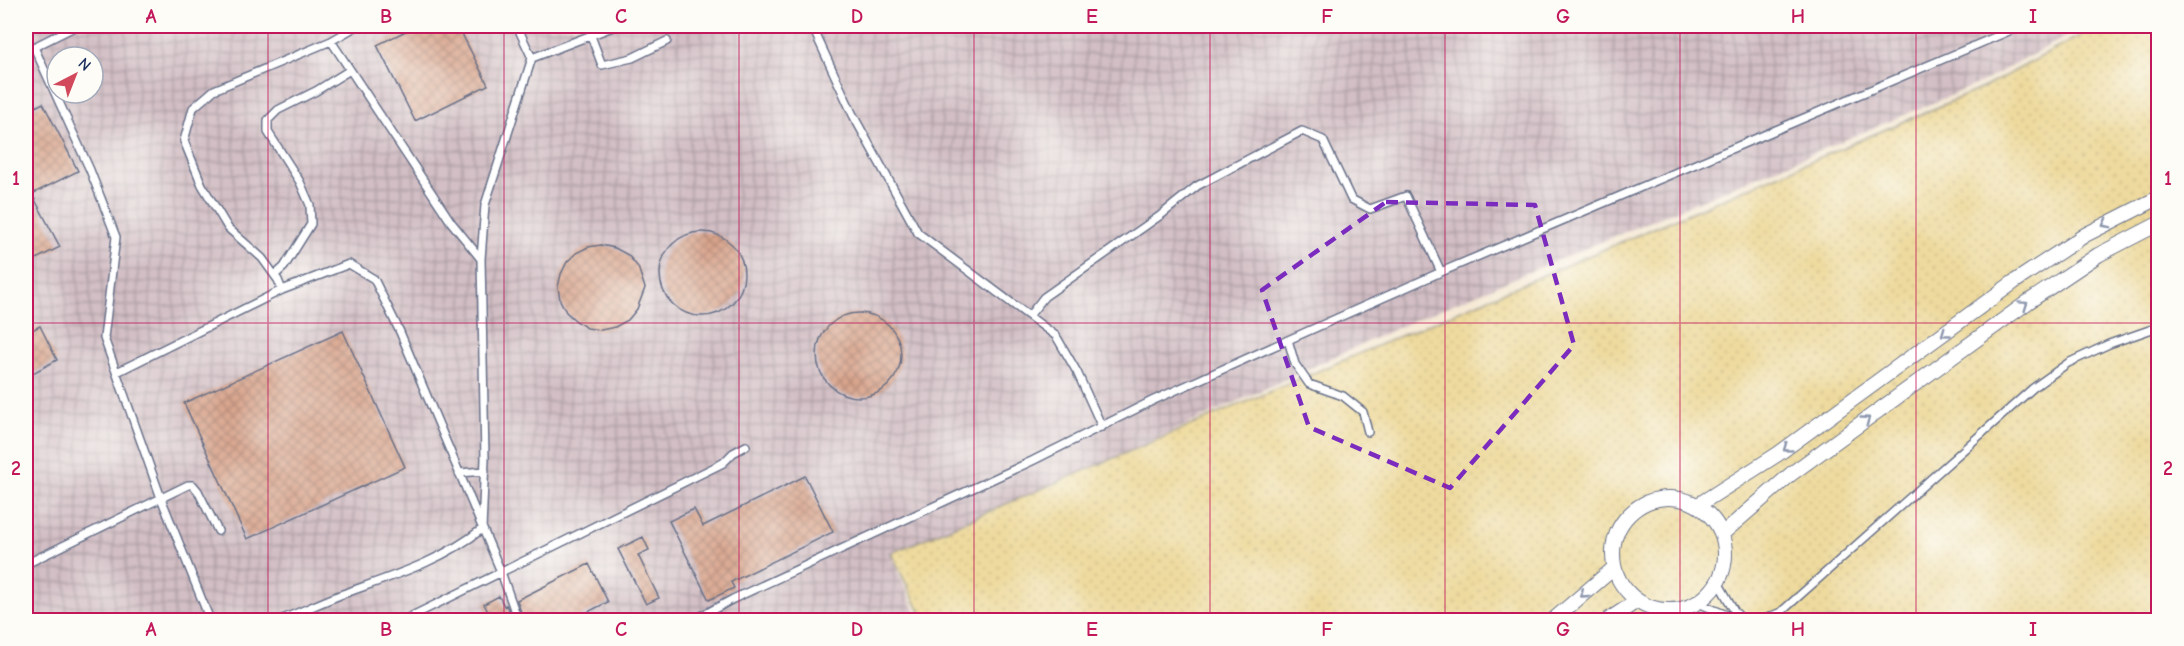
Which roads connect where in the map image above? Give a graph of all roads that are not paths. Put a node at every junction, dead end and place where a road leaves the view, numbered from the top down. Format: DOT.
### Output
graph roads {
  1 [pos="76,26"];
  2 [pos="357,26"];
  3 [pos="517,26"];
  4 [pos="615,26"];
  5 [pos="812,26"];
  6 [pos="2021,26"];
  7 [pos="591,36"];
  8 [pos="331,41"];
  9 [pos="667,41"];
  10 [pos="34,47"];
  11 [pos="26,51"];
  12 [pos="532,58"];
  13 [pos="350,70"];
  14 [pos="2158,198"];
  15 [pos="2158,224"];
  16 [pos="481,260"];
  17 [pos="1441,272"];
  18 [pos="275,275"];
  19 [pos="282,290"];
  20 [pos="1029,316"];
  21 [pos="2158,327"];
  22 [pos="1287,340"];
  23 [pos="117,372"];
  24 [pos="1102,427"];
  25 [pos="1368,432"];
  26 [pos="746,446"];
  27 [pos="485,471"];
  28 [pos="459,472"];
  29 [pos="161,498"];
  30 [pos="1698,505"];
  31 [pos="482,528"];
  32 [pos="218,531"];
  33 [pos="1722,534"];
  34 [pos="26,564"];
  35 [pos="1614,568"];
  36 [pos="501,572"];
  37 [pos="1718,582"];
  38 [pos="1637,601"];
  39 [pos="1698,603"];
  40 [pos="26,606"];
  41 [pos="515,612"];
  42 [pos="30,621"];
  43 [pos="210,621"];
  44 [pos="280,621"];
  45 [pos="404,621"];
  46 [pos="694,621"];
  47 [pos="1553,621"];
  48 [pos="1608,621"];
  49 [pos="1741,621"];
  50 [pos="1761,621"];
  1 -- 10 [label="lane"];
  2 -- 8 [label="lane"];
  3 -- 12 [label="lane"];
  4 -- 7 [label="lane"];
  5 -- 20 [label="lane"];
  6 -- 17 [label="lane"];
  7 -- 9 [label="lane"];
  7 -- 12 [label="lane"];
  8 -- 13 [label="lane"];
  8 -- 18 [label="lane"];
  10 -- 11 [label="lane"];
  10 -- 23 [label="lane"];
  12 -- 16 [label="lane"];
  13 -- 16 [label="lane"];
  13 -- 18 [label="lane"];
  14 -- 30 [label="street, one-way"];
  33 -- 15 [label="street, one-way"];
  16 -- 27 [label="lane"];
  17 -- 20 [label="lane"];
  17 -- 22 [label="lane"];
  18 -- 19 [label="lane"];
  19 -- 23 [label="lane"];
  19 -- 28 [label="lane"];
  20 -- 24 [label="lane"];
  21 -- 50 [label="lane"];
  22 -- 24 [label="lane"];
  22 -- 25 [label="lane"];
  23 -- 29 [label="lane"];
  24 -- 46 [label="lane"];
  26 -- 36 [label="lane"];
  27 -- 28 [label="lane"];
  27 -- 31 [label="lane"];
  28 -- 31 [label="lane"];
  29 -- 32 [label="lane"];
  29 -- 34 [label="lane"];
  29 -- 43 [label="lane"];
  30 -- 33 [label="street"];
  30 -- 35 [label="street"];
  31 -- 36 [label="lane"];
  31 -- 44 [label="lane"];
  33 -- 37 [label="street"];
  35 -- 38 [label="street"];
  35 -- 47 [label="street, one-way"];
  36 -- 41 [label="lane"];
  36 -- 45 [label="lane"];
  37 -- 39 [label="street"];
  37 -- 49 [label="lane"];
  38 -- 39 [label="street"];
  38 -- 48 [label="street"];
  39 -- 49 [label="lane"];
  40 -- 42 [label="lane"];
}
